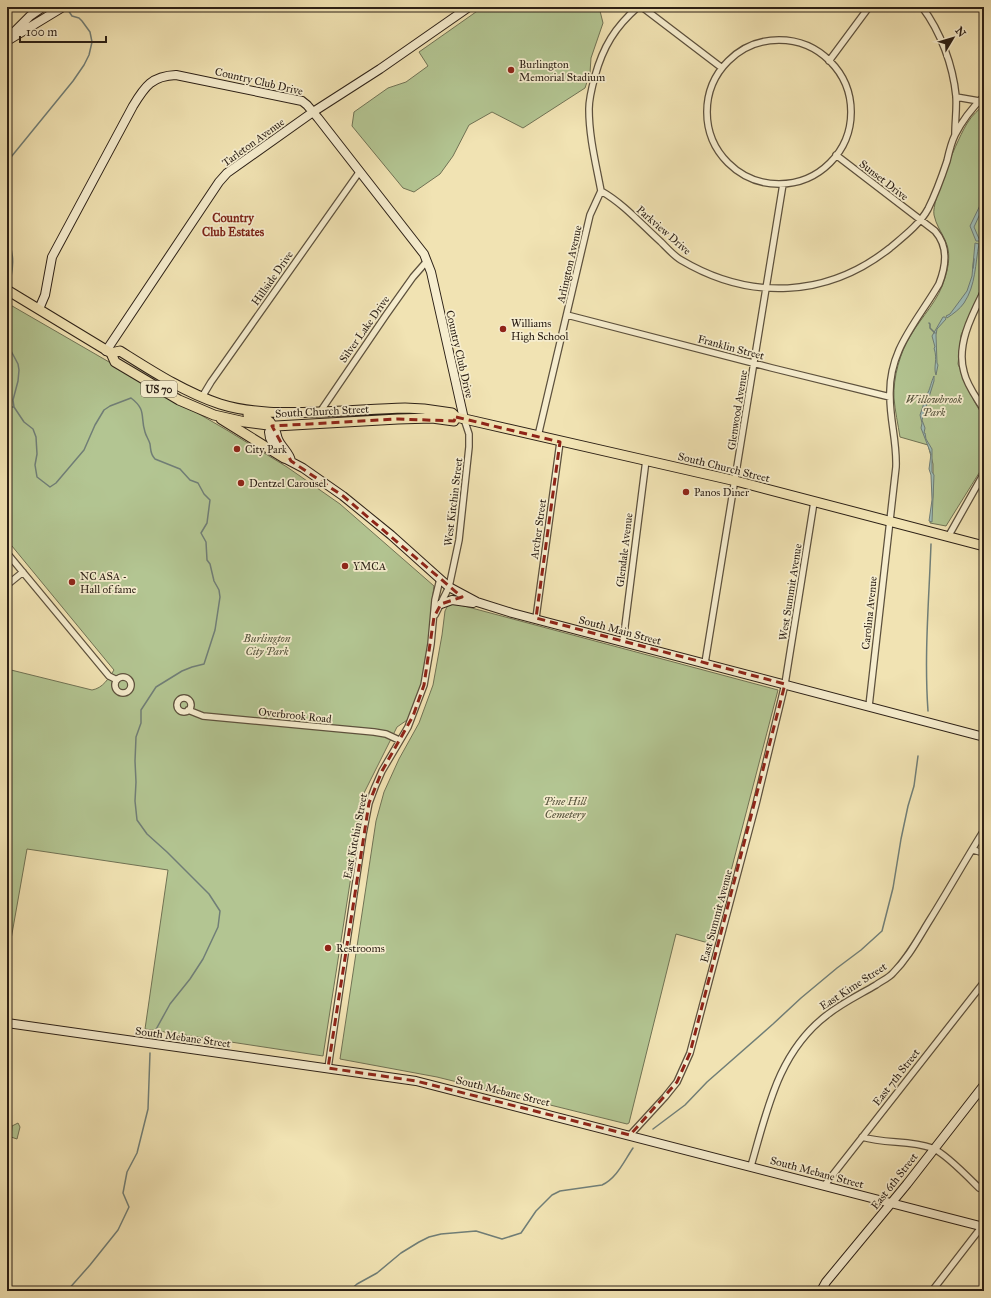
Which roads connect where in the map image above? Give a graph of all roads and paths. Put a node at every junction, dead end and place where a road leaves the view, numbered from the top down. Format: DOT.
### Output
graph roads {
  1 [pos="43,7"];
  2 [pos="63,7"];
  3 [pos="469,7"];
  4 [pos="638,7"];
  5 [pos="642,7"];
  6 [pos="869,7"];
  7 [pos="922,7"];
  8 [pos="7,40"];
  9 [pos="829,61"];
  10 [pos="722,68"];
  11 [pos="984,96"];
  12 [pos="956,97"];
  13 [pos="979,101"];
  14 [pos="313,112"];
  15 [pos="955,136"];
  16 [pos="836,155"];
  17 [pos="360,171"];
  18 [pos="784,184"];
  19 [pos="601,191"];
  20 [pos="919,220"];
  21 [pos="427,261"];
  22 [pos="766,288"];
  23 [pos="7,290"];
  24 [pos="984,291"];
  25 [pos="39,309"];
  26 [pos="567,315"];
  27 [pos="108,352"];
  28 [pos="754,363"];
  29 [pos="202,397"];
  30 [pos="890,397"];
  31 [pos="221,404"];
  32 [pos="984,410"];
  33 [pos="310,412"];
  34 [pos="320,412"];
  35 [pos="214,415"];
  36 [pos="460,418"];
  37 [pos="272,426"];
  38 [pos="538,436"];
  39 [pos="560,442"];
  40 [pos="287,460"];
  41 [pos="646,460"];
  42 [pos="984,473"];
  43 [pos="736,481"];
  44 [pos="814,502"];
  45 [pos="889,522"];
  46 [pos="948,537"];
  47 [pos="984,546"];
  48 [pos="7,553"];
  49 [pos="23,572"];
  50 [pos="440,579"];
  51 [pos="7,585"];
  52 [pos="449,588"];
  53 [pos="441,604"];
  54 [pos="483,604"];
  55 [pos="434,617"];
  56 [pos="536,618"];
  57 [pos="623,642"];
  58 [pos="705,663"];
  59 [pos="117,680"];
  60 [pos="785,684"];
  61 [pos="869,706"];
  62 [pos="188,710"];
  63 [pos="984,737"];
  64 [pos="399,740"];
  65 [pos="984,830"];
  66 [pos="973,850"];
  67 [pos="984,853"];
  68 [pos="984,982"];
  69 [pos="7,1023"];
  70 [pos="328,1068"];
  71 [pos="984,1085"];
  72 [pos="630,1135"];
  73 [pos="862,1137"];
  74 [pos="933,1149"];
  75 [pos="751,1166"];
  76 [pos="824,1186"];
  77 [pos="979,1188"];
  78 [pos="892,1203"];
  79 [pos="983,1225"];
  80 [pos="821,1291"];
  81 [pos="932,1291"];
  1 -- 8 [label="street"];
  2 -- 8 [label="street"];
  3 -- 14 [label="street, Tarleton Avenue"];
  4 -- 19 [label="street"];
  5 -- 10 [label="street"];
  6 -- 9 [label="street"];
  7 -- 12 [label="street"];
  9 -- 10 [label="street"];
  9 -- 16 [label="street"];
  10 -- 18 [label="street"];
  11 -- 13 [label="street"];
  12 -- 13 [label="street"];
  12 -- 15 [label="street"];
  13 -- 15 [label="street"];
  14 -- 17 [label="street, Country Club Drive"];
  14 -- 25 [label="street, Country Club Drive"];
  14 -- 27 [label="street, Tarleton Avenue"];
  15 -- 20 [label="street, Parkview Drive"];
  16 -- 18 [label="street"];
  16 -- 20 [label="street, Sunset Drive"];
  17 -- 21 [label="street, Country Club Drive"];
  17 -- 29 [label="street, Hillside Drive"];
  18 -- 22 [label="street, Glenwood Avenue"];
  19 -- 22 [label="street, Parkview Drive"];
  19 -- 26 [label="street, Arlington Avenue"];
  20 -- 22 [label="street, Parkview Drive"];
  20 -- 30 [label="street, Sunset Drive"];
  21 -- 34 [label="street, Silver Lake Drive"];
  21 -- 36 [label="street, Country Club Drive"];
  22 -- 28 [label="street, Glenwood Avenue"];
  23 -- 25 [label="main road, South Church Street / US 70"];
  24 -- 32 [label="street"];
  25 -- 27 [label="main road, South Church Street / US 70"];
  26 -- 28 [label="street, Franklin Street"];
  26 -- 38 [label="street, Arlington Avenue"];
  27 -- 29 [label="main road, South Church Street / US 70"];
  27 -- 35 [label="main road, South Church Street / US 70"];
  28 -- 30 [label="street, Franklin Street"];
  28 -- 43 [label="street, Glenwood Avenue"];
  29 -- 31 [label="main road, South Church Street / US 70"];
  30 -- 45 [label="street, Carolina Avenue"];
  31 -- 33 [label="main road, South Church Street / US 70"];
  31 -- 37 [label="main road"];
  33 -- 34 [label="main road, South Church Street / US 70"];
  33 -- 37 [label="main road"];
  34 -- 36 [label="main road, South Church Street / US 70"];
  35 -- 37 [label="main road, South Church Street / US 70"];
  35 -- 40 [label="main road"];
  36 -- 37 [label="main road, South Church Street / US 70"];
  36 -- 38 [label="main road, South Church Street / US 70"];
  36 -- 52 [label="street, West Kitchin Street"];
  37 -- 40 [label="street, South Main Street"];
  38 -- 39 [label="main road, South Church Street / US 70"];
  39 -- 41 [label="main road, South Church Street / US 70"];
  39 -- 56 [label="street, Archer Street"];
  40 -- 50 [label="street, South Main Street"];
  41 -- 43 [label="main road, South Church Street / US 70"];
  41 -- 57 [label="street, Glendale Avenue"];
  42 -- 46 [label="street"];
  43 -- 44 [label="main road, South Church Street / US 70"];
  43 -- 58 [label="street, Glenwood Avenue"];
  44 -- 45 [label="main road, South Church Street / US 70"];
  44 -- 60 [label="street, West Summit Avenue"];
  45 -- 46 [label="main road, South Church Street / US 70"];
  45 -- 61 [label="street, Carolina Avenue"];
  46 -- 47 [label="main road, South Church Street / US 70"];
  48 -- 49 [label="street"];
  49 -- 51 [label="street"];
  49 -- 59 [label="street"];
  50 -- 52 [label="street, South Main Street"];
  50 -- 55 [label="street, East Kitchin Street"];
  52 -- 53 [label="street, East Kitchin Street"];
  52 -- 54 [label="street, South Main Street"];
  53 -- 54 [label="street"];
  53 -- 55 [label="street, East Kitchin Street"];
  54 -- 56 [label="street, South Main Street"];
  55 -- 64 [label="street, East Kitchin Street"];
  56 -- 57 [label="street, South Main Street"];
  57 -- 58 [label="street, South Main Street"];
  58 -- 60 [label="street, South Main Street"];
  60 -- 61 [label="street, South Main Street"];
  60 -- 72 [label="street, East Summit Avenue"];
  61 -- 63 [label="street, South Main Street"];
  62 -- 64 [label="street, Overbrook Road"];
  64 -- 70 [label="street, East Kitchin Street"];
  65 -- 66 [label="street, East Kime Street"];
  66 -- 67 [label="street"];
  66 -- 75 [label="street, East Kime Street"];
  68 -- 73 [label="street, East 7th Street"];
  69 -- 70 [label="street, South Mebane Street"];
  70 -- 72 [label="street, South Mebane Street"];
  71 -- 74 [label="street, East 6th Street"];
  72 -- 75 [label="street, South Mebane Street"];
  73 -- 74 [label="street"];
  73 -- 76 [label="street, East 7th Street"];
  74 -- 77 [label="street"];
  74 -- 78 [label="street, East 6th Street"];
  75 -- 76 [label="street, South Mebane Street"];
  76 -- 78 [label="street, South Mebane Street"];
  78 -- 79 [label="street, South Mebane Street"];
  78 -- 80 [label="street, East 6th Street"];
  79 -- 81 [label="street"];
}
